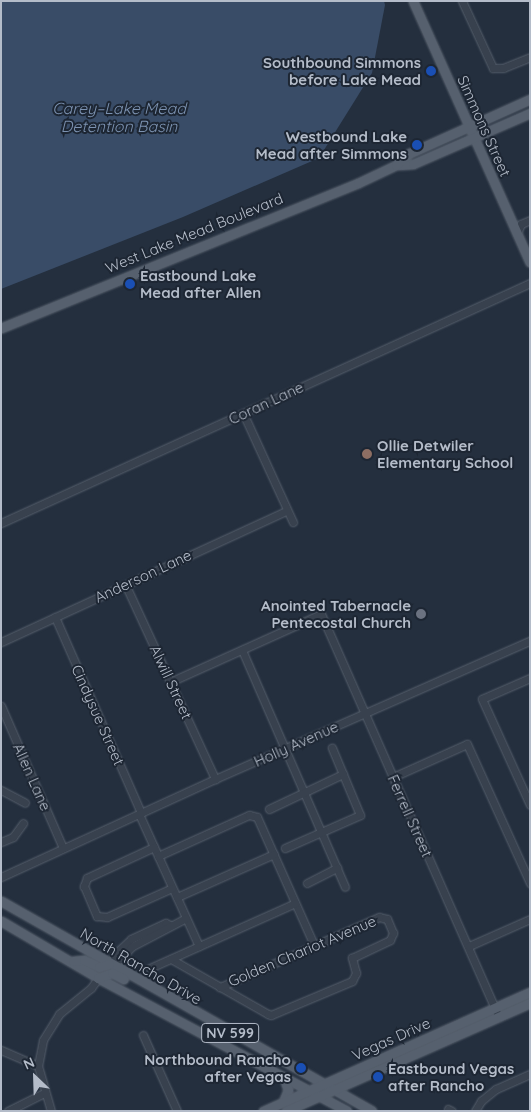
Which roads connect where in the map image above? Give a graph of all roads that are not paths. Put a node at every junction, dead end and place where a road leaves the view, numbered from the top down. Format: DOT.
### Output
graph roads {
  1 [pos="413,1"];
  2 [pos="462,1"];
  3 [pos="530,57"];
  4 [pos="530,99"];
  5 [pos="530,113"];
  6 [pos="469,127"];
  7 [pos="474,138"];
  8 [pos="396,165"];
  9 [pos="530,220"];
  10 [pos="517,233"];
  11 [pos="530,262"];
  12 [pos="530,283"];
  13 [pos="1,328"];
  14 [pos="243,414"];
  15 [pos="286,511"];
  16 [pos="293,522"];
  17 [pos="1,523"];
  18 [pos="126,586"];
  19 [pos="55,617"];
  20 [pos="1,642"];
  21 [pos="530,642"];
  22 [pos="242,650"];
  23 [pos="530,678"];
  24 [pos="172,681"];
  25 [pos="1,706"];
  26 [pos="365,714"];
  27 [pos="332,748"];
  28 [pos="284,750"];
  29 [pos="343,774"];
  30 [pos="393,777"];
  31 [pos="215,778"];
  32 [pos="1,790"];
  33 [pos="303,793"];
  34 [pos="25,803"];
  35 [pos="530,805"];
  36 [pos="269,809"];
  37 [pos="140,813"];
  38 [pos="23,824"];
  39 [pos="321,832"];
  40 [pos="1,842"];
  41 [pos="154,847"];
  42 [pos="63,848"];
  43 [pos="286,848"];
  44 [pos="274,854"];
  45 [pos="158,856"];
  46 [pos="337,868"];
  47 [pos="1,876"];
  48 [pos="307,883"];
  49 [pos="530,883"];
  50 [pos="345,887"];
  51 [pos="172,888"];
  52 [pos="177,897"];
  53 [pos="1,901"];
  54 [pos="295,903"];
  55 [pos="186,918"];
  56 [pos="530,920"];
  57 [pos="1,921"];
  58 [pos="314,945"];
  59 [pos="199,946"];
  60 [pos="469,946"];
  61 [pos="171,959"];
  62 [pos="74,961"];
  63 [pos="112,961"];
  64 [pos="150,968"];
  65 [pos="98,978"];
  66 [pos="136,979"];
  67 [pos="220,987"];
  68 [pos="530,992"];
  69 [pos="530,1003"];
  70 [pos="495,1007"];
  71 [pos="499,1017"];
  72 [pos="143,1036"];
  73 [pos="1,1050"];
  74 [pos="38,1066"];
  75 [pos="530,1074"];
  76 [pos="284,1078"];
  77 [pos="359,1079"];
  78 [pos="324,1083"];
  79 [pos="335,1089"];
  80 [pos="309,1090"];
  81 [pos="44,1093"];
  82 [pos="320,1096"];
  83 [pos="357,1102"];
  84 [pos="285,1106"];
  85 [pos="8,1111"];
  86 [pos="52,1111"];
  87 [pos="177,1111"];
  88 [pos="263,1111"];
  89 [pos="346,1111"];
  90 [pos="372,1111"];
  91 [pos="475,1111"];
  1 -- 6 [label="main road, Simmons Street"];
  2 -- 3 [label="street"];
  4 -- 6 [label="main road, West Lake Mead Boulevard"];
  5 -- 7 [label="main road, West Lake Mead Boulevard"];
  6 -- 7 [label="main road, Simmons Street"];
  6 -- 8 [label="main road, West Lake Mead Boulevard"];
  7 -- 8 [label="main road, West Lake Mead Boulevard"];
  7 -- 10 [label="main road, Simmons Street"];
  8 -- 13 [label="main road, West Lake Mead Boulevard"];
  9 -- 10 [label="street"];
  10 -- 11 [label="main road, Simmons Street"];
  12 -- 14 [label="street, Coran Lane"];
  14 -- 15 [label="street"];
  14 -- 17 [label="street, Coran Lane"];
  15 -- 16 [label="street"];
  15 -- 18 [label="street, Anderson Lane"];
  18 -- 19 [label="street, Anderson Lane"];
  18 -- 24 [label="street, Alwill Street"];
  19 -- 20 [label="street, Anderson Lane"];
  19 -- 37 [label="street, Cindysue Street"];
  21 -- 26 [label="street, Holly Avenue"];
  22 -- 24 [label="street"];
  22 -- 26 [label="street, Ferrell Street"];
  22 -- 28 [label="street"];
  23 -- 35 [label="street"];
  24 -- 31 [label="street, Alwill Street"];
  25 -- 42 [label="street, Allen Lane"];
  26 -- 28 [label="street, Holly Avenue"];
  26 -- 30 [label="street, Ferrell Street"];
  27 -- 29 [label="street"];
  28 -- 31 [label="street, Holly Avenue"];
  28 -- 33 [label="street"];
  29 -- 33 [label="street"];
  29 -- 39 [label="street"];
  30 -- 49 [label="street"];
  30 -- 60 [label="street, Ferrell Street"];
  31 -- 37 [label="street, Holly Avenue"];
  32 -- 34 [label="street"];
  33 -- 36 [label="street"];
  33 -- 39 [label="street"];
  37 -- 41 [label="street, Cindysue Street"];
  37 -- 42 [label="street, Holly Avenue"];
  38 -- 40 [label="street"];
  39 -- 43 [label="street"];
  39 -- 46 [label="street"];
  41 -- 45 [label="street, Cindysue Street"];
  41 -- 51 [label="street"];
  42 -- 47 [label="street, Holly Avenue"];
  44 -- 45 [label="street"];
  44 -- 52 [label="street"];
  44 -- 54 [label="street"];
  45 -- 51 [label="street, Cindysue Street"];
  46 -- 48 [label="street"];
  46 -- 50 [label="street"];
  51 -- 52 [label="street, Cindysue Street"];
  52 -- 55 [label="street, Cindysue Street"];
  53 -- 63 [label="main road, North Rancho Drive / NV 599"];
  54 -- 58 [label="street"];
  54 -- 59 [label="street"];
  55 -- 59 [label="street, Cindysue Street"];
  55 -- 63 [label="street"];
  56 -- 60 [label="street"];
  57 -- 62 [label="main road, North Rancho Drive / NV 599"];
  58 -- 67 [label="street, Golden Chariot Avenue"];
  58 -- 67 [label="street, Golden Chariot Avenue"];
  59 -- 61 [label="street"];
  60 -- 70 [label="street, Ferrell Street"];
  61 -- 64 [label="street"];
  61 -- 67 [label="street"];
  62 -- 63 [label="main road"];
  62 -- 65 [label="main road, North Rancho Drive / NV 599"];
  63 -- 66 [label="main road, North Rancho Drive / NV 599"];
  65 -- 66 [label="main road"];
  65 -- 74 [label="street"];
  65 -- 76 [label="main road, North Rancho Drive / NV 599"];
  66 -- 78 [label="main road, North Rancho Drive / NV 599"];
  68 -- 70 [label="main road, Vegas Drive"];
  69 -- 71 [label="main road, Vegas Drive"];
  70 -- 71 [label="street, Ferrell Street"];
  70 -- 78 [label="main road, Vegas Drive"];
  71 -- 77 [label="main road, Vegas Drive"];
  72 -- 87 [label="street"];
  73 -- 74 [label="street"];
  74 -- 81 [label="street"];
  75 -- 91 [label="street"];
  76 -- 80 [label="main road, North Rancho Drive / NV 599"];
  76 -- 84 [label="main road"];
  77 -- 79 [label="main road, Vegas Drive"];
  77 -- 83 [label="main road"];
  78 -- 79 [label="main road, North Rancho Drive / NV 599"];
  78 -- 80 [label="main road, Vegas Drive"];
  79 -- 82 [label="main road, Vegas Drive"];
  79 -- 83 [label="main road, North Rancho Drive / NV 599"];
  80 -- 82 [label="main road, North Rancho Drive / NV 599"];
  80 -- 84 [label="main road, Vegas Drive"];
  81 -- 85 [label="street"];
  81 -- 86 [label="street"];
  82 -- 84 [label="main road, Vegas Drive"];
  82 -- 89 [label="main road, North Rancho Drive / NV 599"];
  83 -- 90 [label="main road, North Rancho Drive / NV 599"];
  84 -- 88 [label="main road, Vegas Drive"];
}
